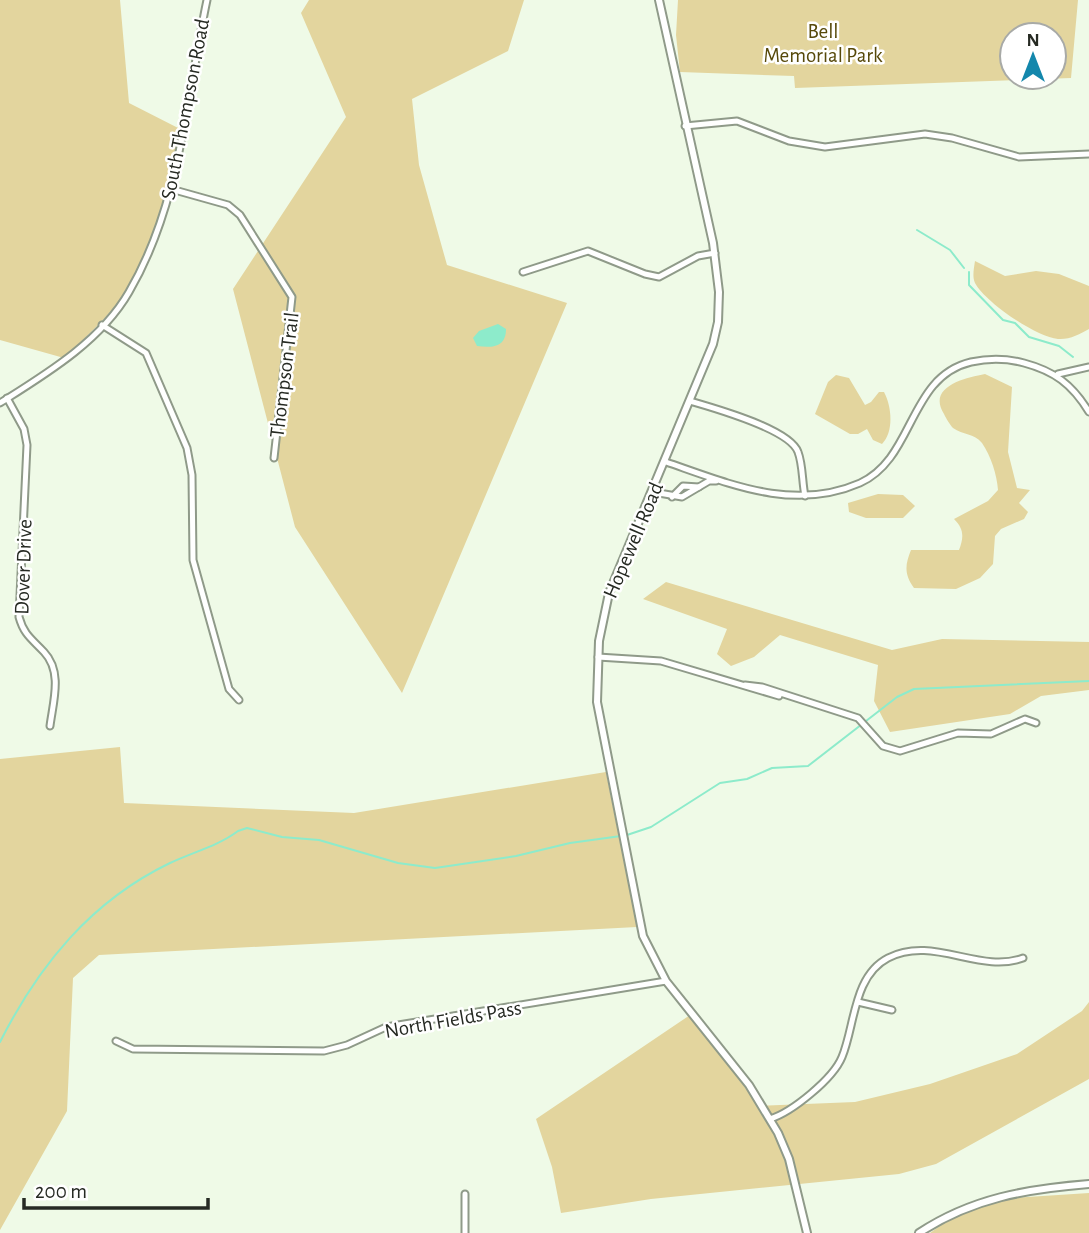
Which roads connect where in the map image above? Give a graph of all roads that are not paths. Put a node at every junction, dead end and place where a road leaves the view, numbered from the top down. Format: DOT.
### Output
graph roads {
  1 [pos="207,0"];
  2 [pos="659,0"];
  3 [pos="685,125"];
  4 [pos="1089,154"];
  5 [pos="171,189"];
  6 [pos="715,253"];
  7 [pos="523,272"];
  8 [pos="102,325"];
  9 [pos="1089,367"];
  10 [pos="1058,374"];
  11 [pos="7,398"];
  12 [pos="690,401"];
  13 [pos="0,403"];
  14 [pos="1088,408"];
  15 [pos="274,458"];
  16 [pos="666,462"];
  17 [pos="723,481"];
  18 [pos="700,486"];
  19 [pos="653,492"];
  20 [pos="805,496"];
  21 [pos="672,497"];
  22 [pos="598,657"];
  23 [pos="239,700"];
  24 [pos="1036,723"];
  25 [pos="50,726"];
  26 [pos="1023,958"];
  27 [pos="666,981"];
  28 [pos="858,1002"];
  29 [pos="892,1010"];
  30 [pos="116,1041"];
  31 [pos="770,1119"];
  32 [pos="1089,1184"];
  33 [pos="465,1194"];
  34 [pos="804,1231"];
  35 [pos="465,1233"];
  36 [pos="919,1233"];
  1 -- 5 [label="street, South Thompson Road"];
  2 -- 3 [label="street, Hopewell Road"];
  3 -- 4 [label="street"];
  3 -- 6 [label="street, Hopewell Road"];
  5 -- 8 [label="street, South Thompson Road"];
  5 -- 15 [label="street, Thompson Trail"];
  6 -- 7 [label="street"];
  6 -- 12 [label="street, Hopewell Road"];
  8 -- 11 [label="street, South Thompson Road"];
  8 -- 23 [label="street"];
  9 -- 10 [label="street"];
  10 -- 14 [label="street"];
  10 -- 20 [label="street"];
  11 -- 13 [label="street, South Thompson Road"];
  11 -- 25 [label="street, Dover Drive"];
  12 -- 16 [label="street, Hopewell Road"];
  12 -- 20 [label="street"];
  16 -- 17 [label="street"];
  16 -- 19 [label="street, Hopewell Road"];
  17 -- 18 [label="street"];
  17 -- 20 [label="street"];
  18 -- 21 [label="street"];
  18 -- 21 [label="street"];
  19 -- 21 [label="street"];
  19 -- 22 [label="street, Hopewell Road"];
  22 -- 24 [label="street"];
  22 -- 27 [label="street, Hopewell Road"];
  26 -- 28 [label="street"];
  27 -- 30 [label="street, North Fields Pass"];
  27 -- 31 [label="street, Hopewell Road"];
  28 -- 29 [label="street"];
  28 -- 31 [label="street"];
  31 -- 34 [label="street, Hopewell Road"];
  32 -- 36 [label="street"];
  33 -- 35 [label="street"];
}
